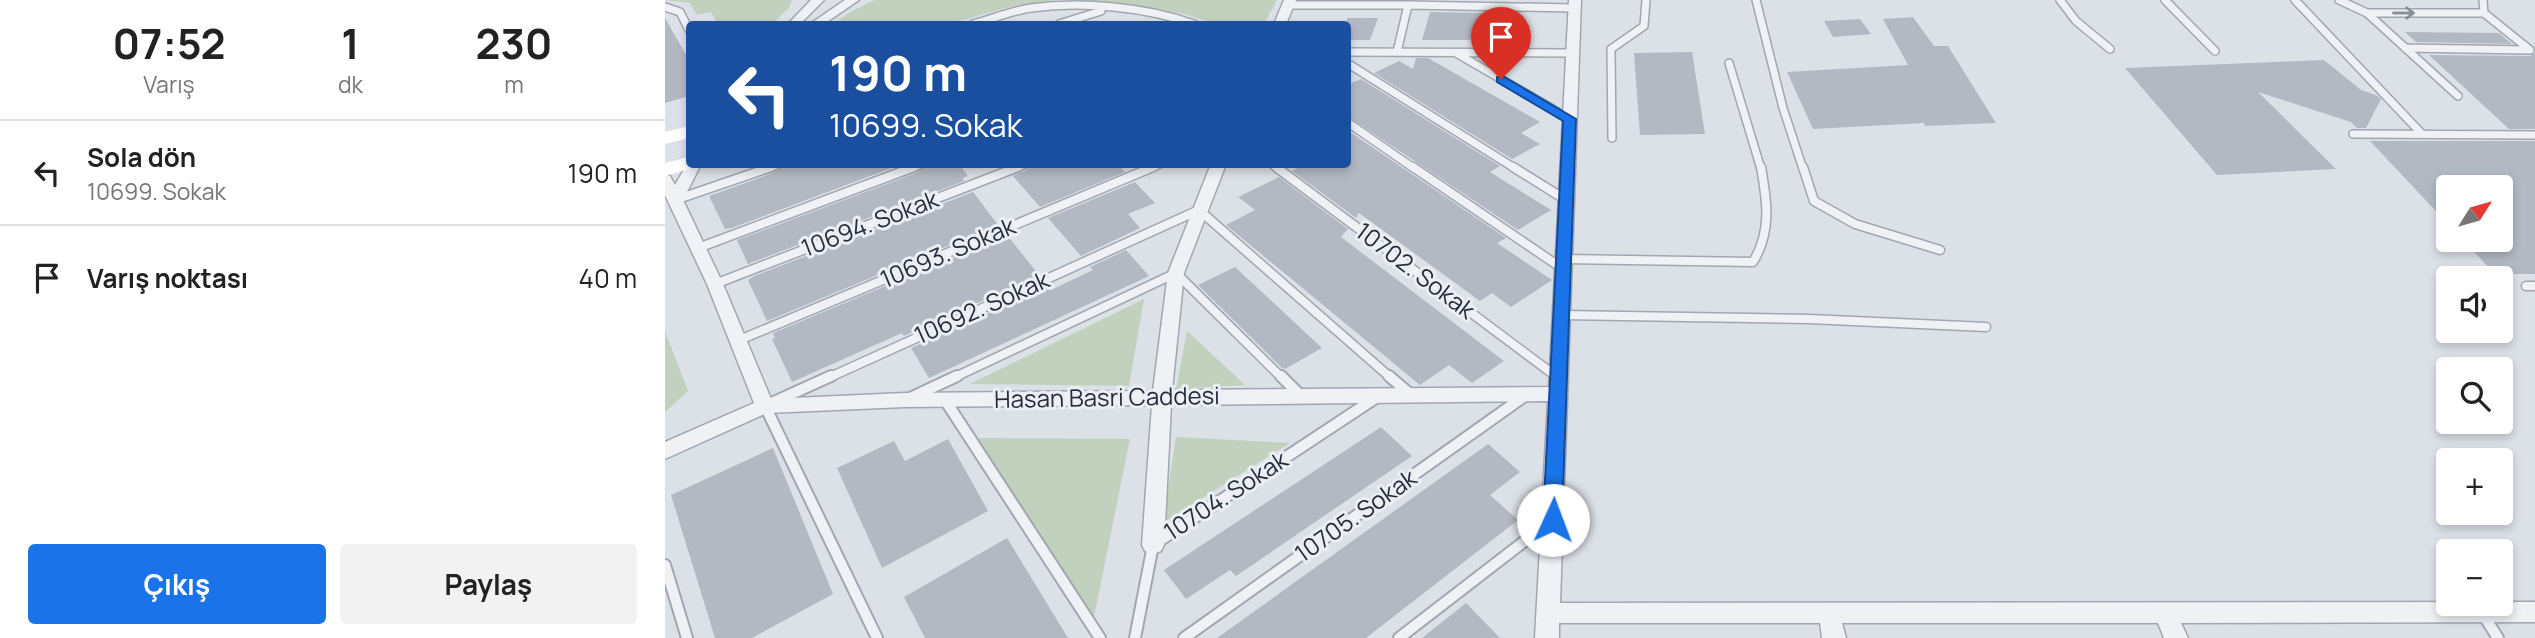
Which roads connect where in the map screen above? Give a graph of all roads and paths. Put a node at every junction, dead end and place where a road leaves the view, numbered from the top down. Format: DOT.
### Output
graph roads {
  1 [pos="818,0"];
  2 [pos="853,0"];
  3 [pos="1646,0"];
  4 [pos="1756,0"];
  5 [pos="2060,0"];
  6 [pos="2165,0"];
  7 [pos="2294,0"];
  8 [pos="2339,0"];
  9 [pos="2483,0"];
  10 [pos="1289,3"];
  11 [pos="1575,4"];
  12 [pos="1408,5"];
  13 [pos="665,8"];
  14 [pos="1106,9"];
  15 [pos="2367,13"];
  16 [pos="2484,13"];
  17 [pos="797,21"];
  18 [pos="821,21"];
  19 [pos="984,21"];
  20 [pos="1068,21"];
  21 [pos="1172,21"];
  22 [pos="1281,21"];
  23 [pos="686,24"];
  24 [pos="2405,48"];
  25 [pos="2110,49"];
  26 [pos="2215,51"];
  27 [pos="1351,52"];
  28 [pos="1397,52"];
  29 [pos="1455,52"];
  30 [pos="1572,53"];
  31 [pos="1729,63"];
  32 [pos="1351,66"];
  33 [pos="2458,96"];
  34 [pos="1570,119"];
  35 [pos="1351,125"];
  36 [pos="2353,134"];
  37 [pos="2422,134"];
  38 [pos="2535,135"];
  39 [pos="1612,138"];
  40 [pos="686,165"];
  41 [pos="690,168"];
  42 [pos="767,168"];
  43 [pos="910,168"];
  44 [pos="1015,168"];
  45 [pos="1150,168"];
  46 [pos="1217,168"];
  47 [pos="1277,168"];
  48 [pos="665,170"];
  49 [pos="665,179"];
  50 [pos="675,200"];
  51 [pos="1566,200"];
  52 [pos="1199,210"];
  53 [pos="698,248"];
  54 [pos="1940,250"];
  55 [pos="1563,264"];
  56 [pos="1177,273"];
  57 [pos="715,284"];
  58 [pos="1561,315"];
  59 [pos="1986,327"];
  60 [pos="737,341"];
  61 [pos="1558,386"];
  62 [pos="1527,394"];
  63 [pos="1411,395"];
  64 [pos="1302,396"];
  65 [pos="1379,396"];
  66 [pos="1162,398"];
  67 [pos="905,400"];
  68 [pos="945,400"];
  69 [pos="765,406"];
  70 [pos="665,451"];
  71 [pos="1553,520"];
  72 [pos="1153,545"];
  73 [pos="665,565"];
  74 [pos="1549,612"];
  75 [pos="2436,612"];
  76 [pos="2513,612"];
  77 [pos="2535,612"];
  78 [pos="1829,613"];
  79 [pos="2165,613"];
  80 [pos="2484,616"];
  81 [pos="687,638"];
  82 [pos="877,638"];
  83 [pos="1100,638"];
  84 [pos="1135,638"];
  85 [pos="1184,638"];
  86 [pos="1399,638"];
  87 [pos="1548,638"];
  88 [pos="1834,638"];
  89 [pos="2176,638"];
  90 [pos="2498,638"];
  1 -- 17 [label="street"];
  2 -- 18 [label="street"];
  3 -- 39 [label="lane"];
  4 -- 54 [label="lane"];
  5 -- 25 [label="lane"];
  6 -- 26 [label="lane"];
  7 -- 37 [label="lane"];
  8 -- 15 [label="lane"];
  9 -- 16 [label="lane"];
  10 -- 12 [label="lane"];
  10 -- 22 [label="street"];
  11 -- 12 [label="lane"];
  11 -- 30 [label="street"];
  12 -- 28 [label="lane"];
  13 -- 23 [label="lane"];
  14 -- 19 [label="lane"];
  14 -- 20 [label="lane"];
  14 -- 21 [label="lane"];
  15 -- 16 [label="lane, one-way"];
  15 -- 24 [label="lane"];
  16 -- 24 [label="lane"];
  24 -- 33 [label="lane"];
  27 -- 28 [label="lane"];
  28 -- 29 [label="lane"];
  29 -- 30 [label="lane"];
  29 -- 34 [label="lane"];
  30 -- 34 [label="street"];
  31 -- 55 [label="lane"];
  32 -- 51 [label="lane"];
  34 -- 51 [label="street"];
  35 -- 55 [label="lane"];
  36 -- 37 [label="lane"];
  37 -- 38 [label="lane"];
  40 -- 48 [label="street"];
  41 -- 50 [label="street"];
  42 -- 50 [label="lane"];
  43 -- 53 [label="lane"];
  44 -- 57 [label="lane, 10694. Sokak"];
  45 -- 60 [label="lane, 10693. Sokak"];
  46 -- 52 [label="street"];
  47 -- 61 [label="lane, 10702. Sokak"];
  49 -- 50 [label="street"];
  50 -- 53 [label="street"];
  51 -- 55 [label="street"];
  52 -- 56 [label="street"];
  52 -- 63 [label="lane"];
  52 -- 69 [label="lane, 10692. Sokak"];
  53 -- 57 [label="street"];
  55 -- 58 [label="street"];
  56 -- 64 [label="lane"];
  56 -- 66 [label="street"];
  56 -- 67 [label="lane"];
  57 -- 60 [label="street"];
  58 -- 59 [label="lane"];
  58 -- 61 [label="street"];
  60 -- 69 [label="street"];
  61 -- 62 [label="street, Hasan Basri Caddesi"];
  61 -- 71 [label="street"];
  62 -- 63 [label="street, Hasan Basri Caddesi"];
  62 -- 85 [label="lane, 10705. Sokak"];
  63 -- 65 [label="street, Hasan Basri Caddesi"];
  64 -- 65 [label="street, Hasan Basri Caddesi"];
  64 -- 66 [label="street, Hasan Basri Caddesi"];
  65 -- 72 [label="lane, 10704. Sokak"];
  66 -- 68 [label="street, Hasan Basri Caddesi"];
  66 -- 72 [label="street"];
  67 -- 68 [label="street, Hasan Basri Caddesi"];
  67 -- 69 [label="street, Hasan Basri Caddesi"];
  68 -- 83 [label="lane"];
  69 -- 70 [label="street, Hasan Basri Caddesi"];
  69 -- 82 [label="lane"];
  71 -- 74 [label="street"];
  71 -- 86 [label="lane"];
  72 -- 84 [label="lane, 10704. Sokak"];
  73 -- 81 [label="lane"];
  74 -- 78 [label="street"];
  74 -- 87 [label="street"];
  75 -- 79 [label="street"];
  76 -- 77 [label="street"];
  78 -- 79 [label="street"];
  78 -- 88 [label="street"];
  79 -- 89 [label="street"];
  80 -- 90 [label="lane"];
}
